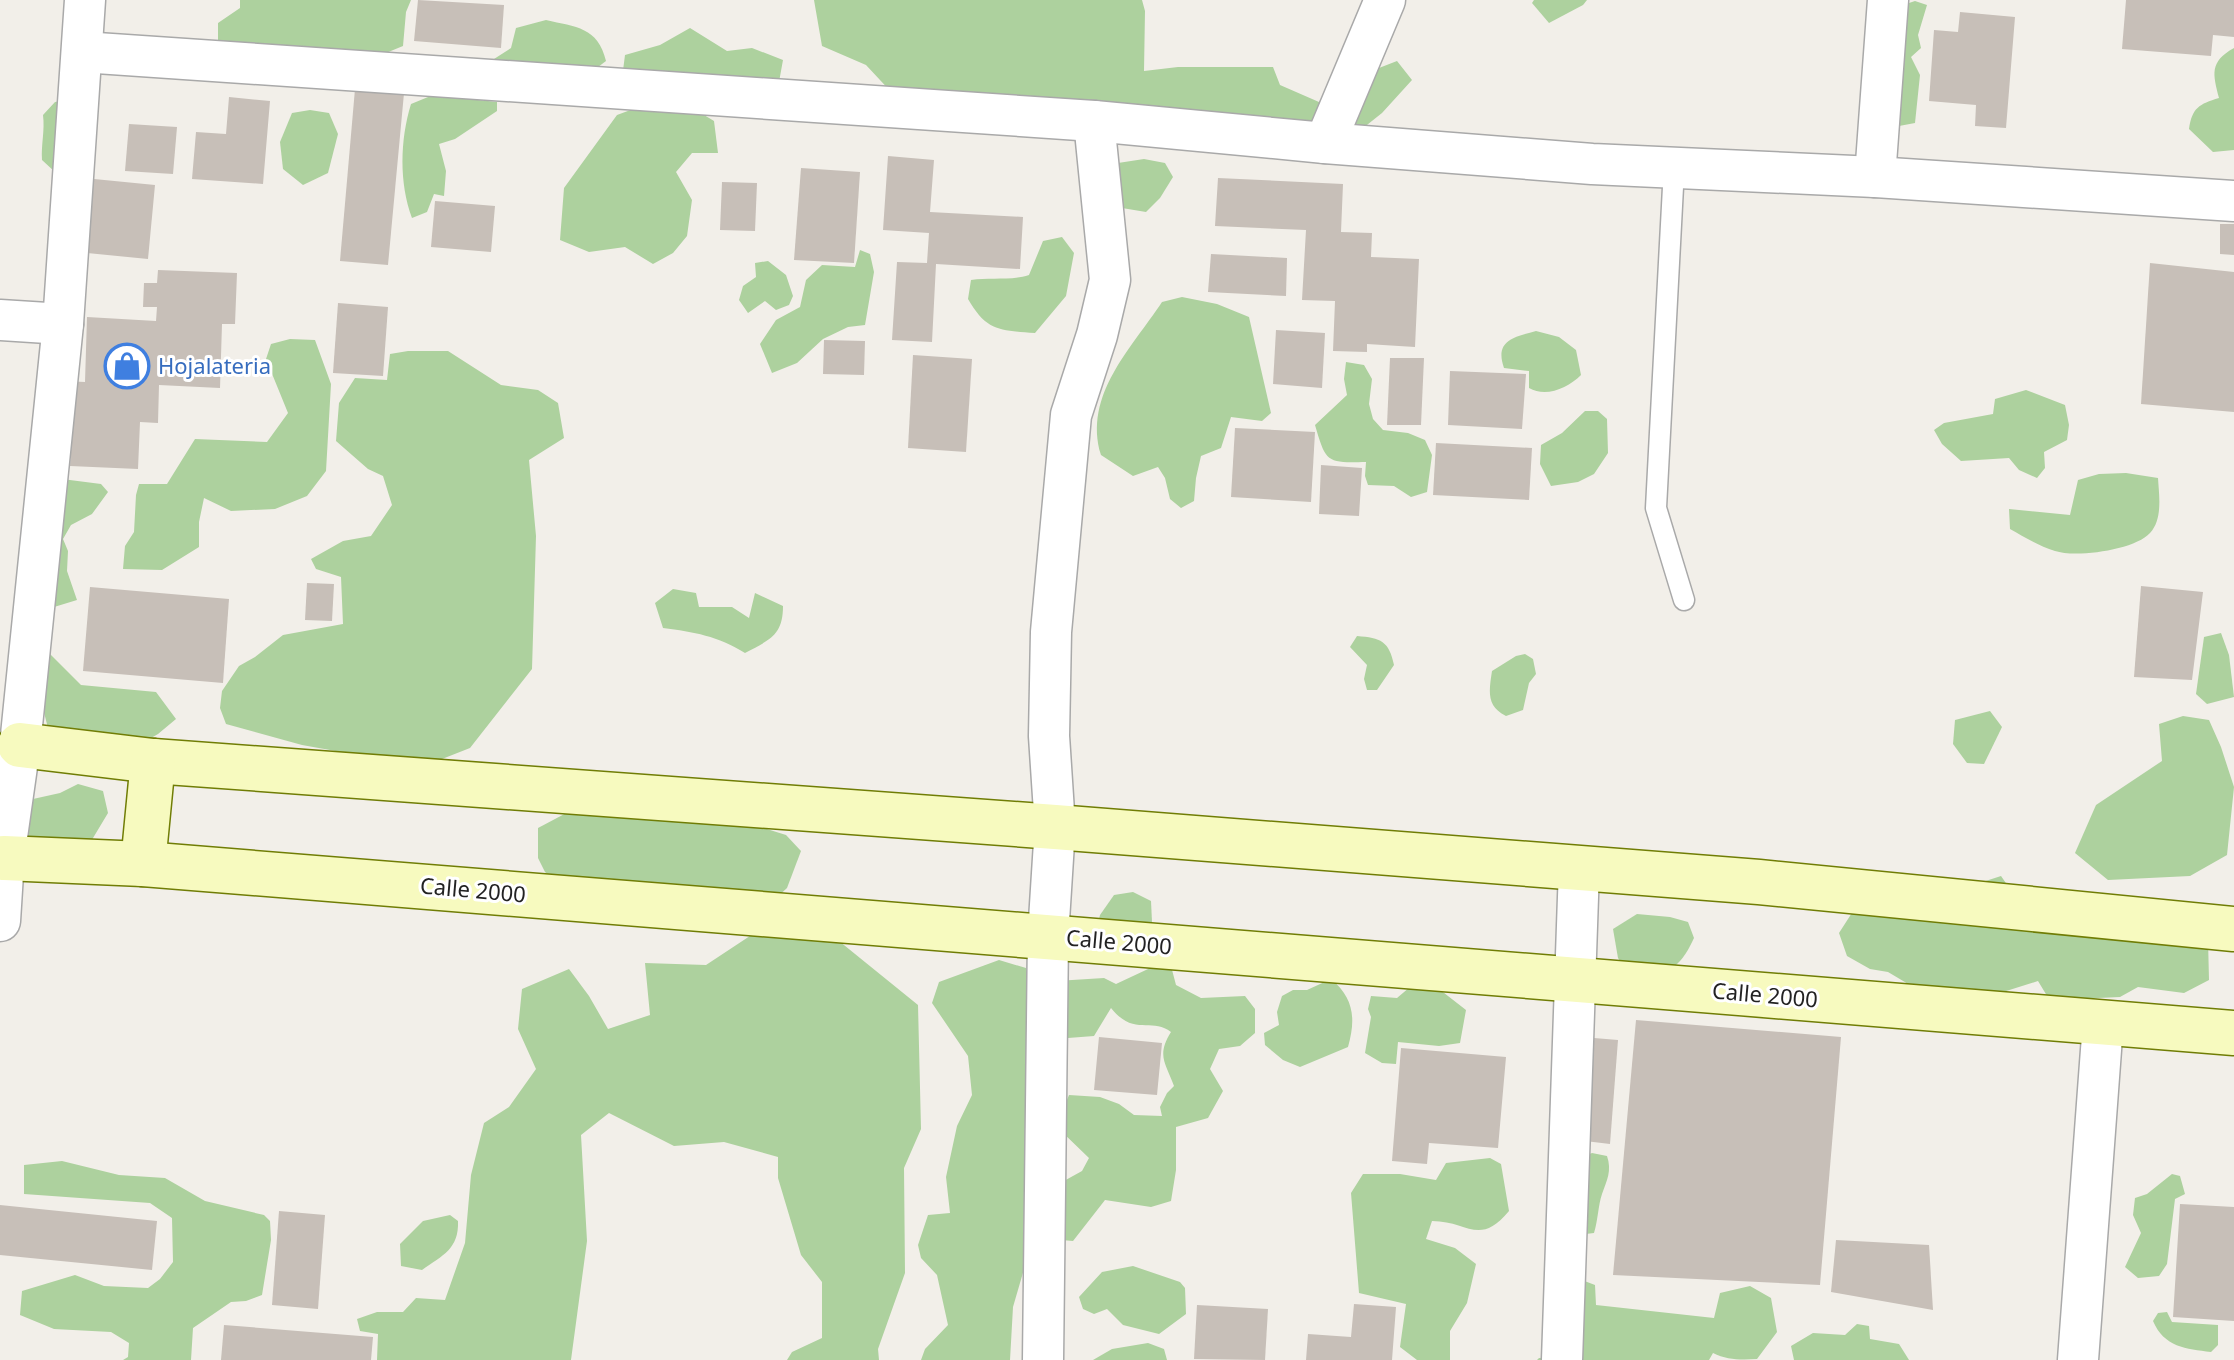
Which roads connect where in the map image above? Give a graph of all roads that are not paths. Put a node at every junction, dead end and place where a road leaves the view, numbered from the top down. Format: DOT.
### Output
graph roads {
  1 [pos="85,0"];
  2 [pos="1385,0"];
  3 [pos="1888,0"];
  4 [pos="82,52"];
  5 [pos="1094,121"];
  6 [pos="1325,143"];
  7 [pos="1674,168"];
  8 [pos="1875,177"];
  9 [pos="2234,201"];
  10 [pos="0,320"];
  11 [pos="63,324"];
  12 [pos="1684,600"];
  13 [pos="10,746"];
  14 [pos="153,761"];
  15 [pos="1055,827"];
  16 [pos="2,858"];
  17 [pos="143,864"];
  18 [pos="1579,868"];
  19 [pos="0,921"];
  20 [pos="2234,929"];
  21 [pos="1048,936"];
  22 [pos="1576,980"];
  23 [pos="2103,1023"];
  24 [pos="2234,1033"];
  25 [pos="1043,1360"];
  26 [pos="1562,1360"];
  27 [pos="2078,1360"];
  1 -- 4 [label="street"];
  2 -- 6 [label="street"];
  3 -- 8 [label="street"];
  4 -- 5 [label="street"];
  4 -- 11 [label="street"];
  5 -- 6 [label="street"];
  5 -- 15 [label="street"];
  6 -- 7 [label="street"];
  7 -- 8 [label="street"];
  7 -- 12 [label="lane"];
  8 -- 9 [label="street"];
  10 -- 11 [label="street"];
  11 -- 13 [label="street"];
  13 -- 14 [label="street"];
  13 -- 16 [label="street"];
  14 -- 15 [label="street"];
  14 -- 17 [label="street"];
  15 -- 18 [label="street"];
  15 -- 21 [label="street"];
  16 -- 17 [label="street, Calle 2000"];
  16 -- 19 [label="street"];
  17 -- 21 [label="street, Calle 2000"];
  18 -- 20 [label="street"];
  18 -- 22 [label="street"];
  21 -- 22 [label="street, Calle 2000"];
  21 -- 25 [label="street"];
  22 -- 23 [label="street, Calle 2000"];
  22 -- 26 [label="street"];
  23 -- 24 [label="street, Calle 2000"];
  23 -- 27 [label="street"];
}
